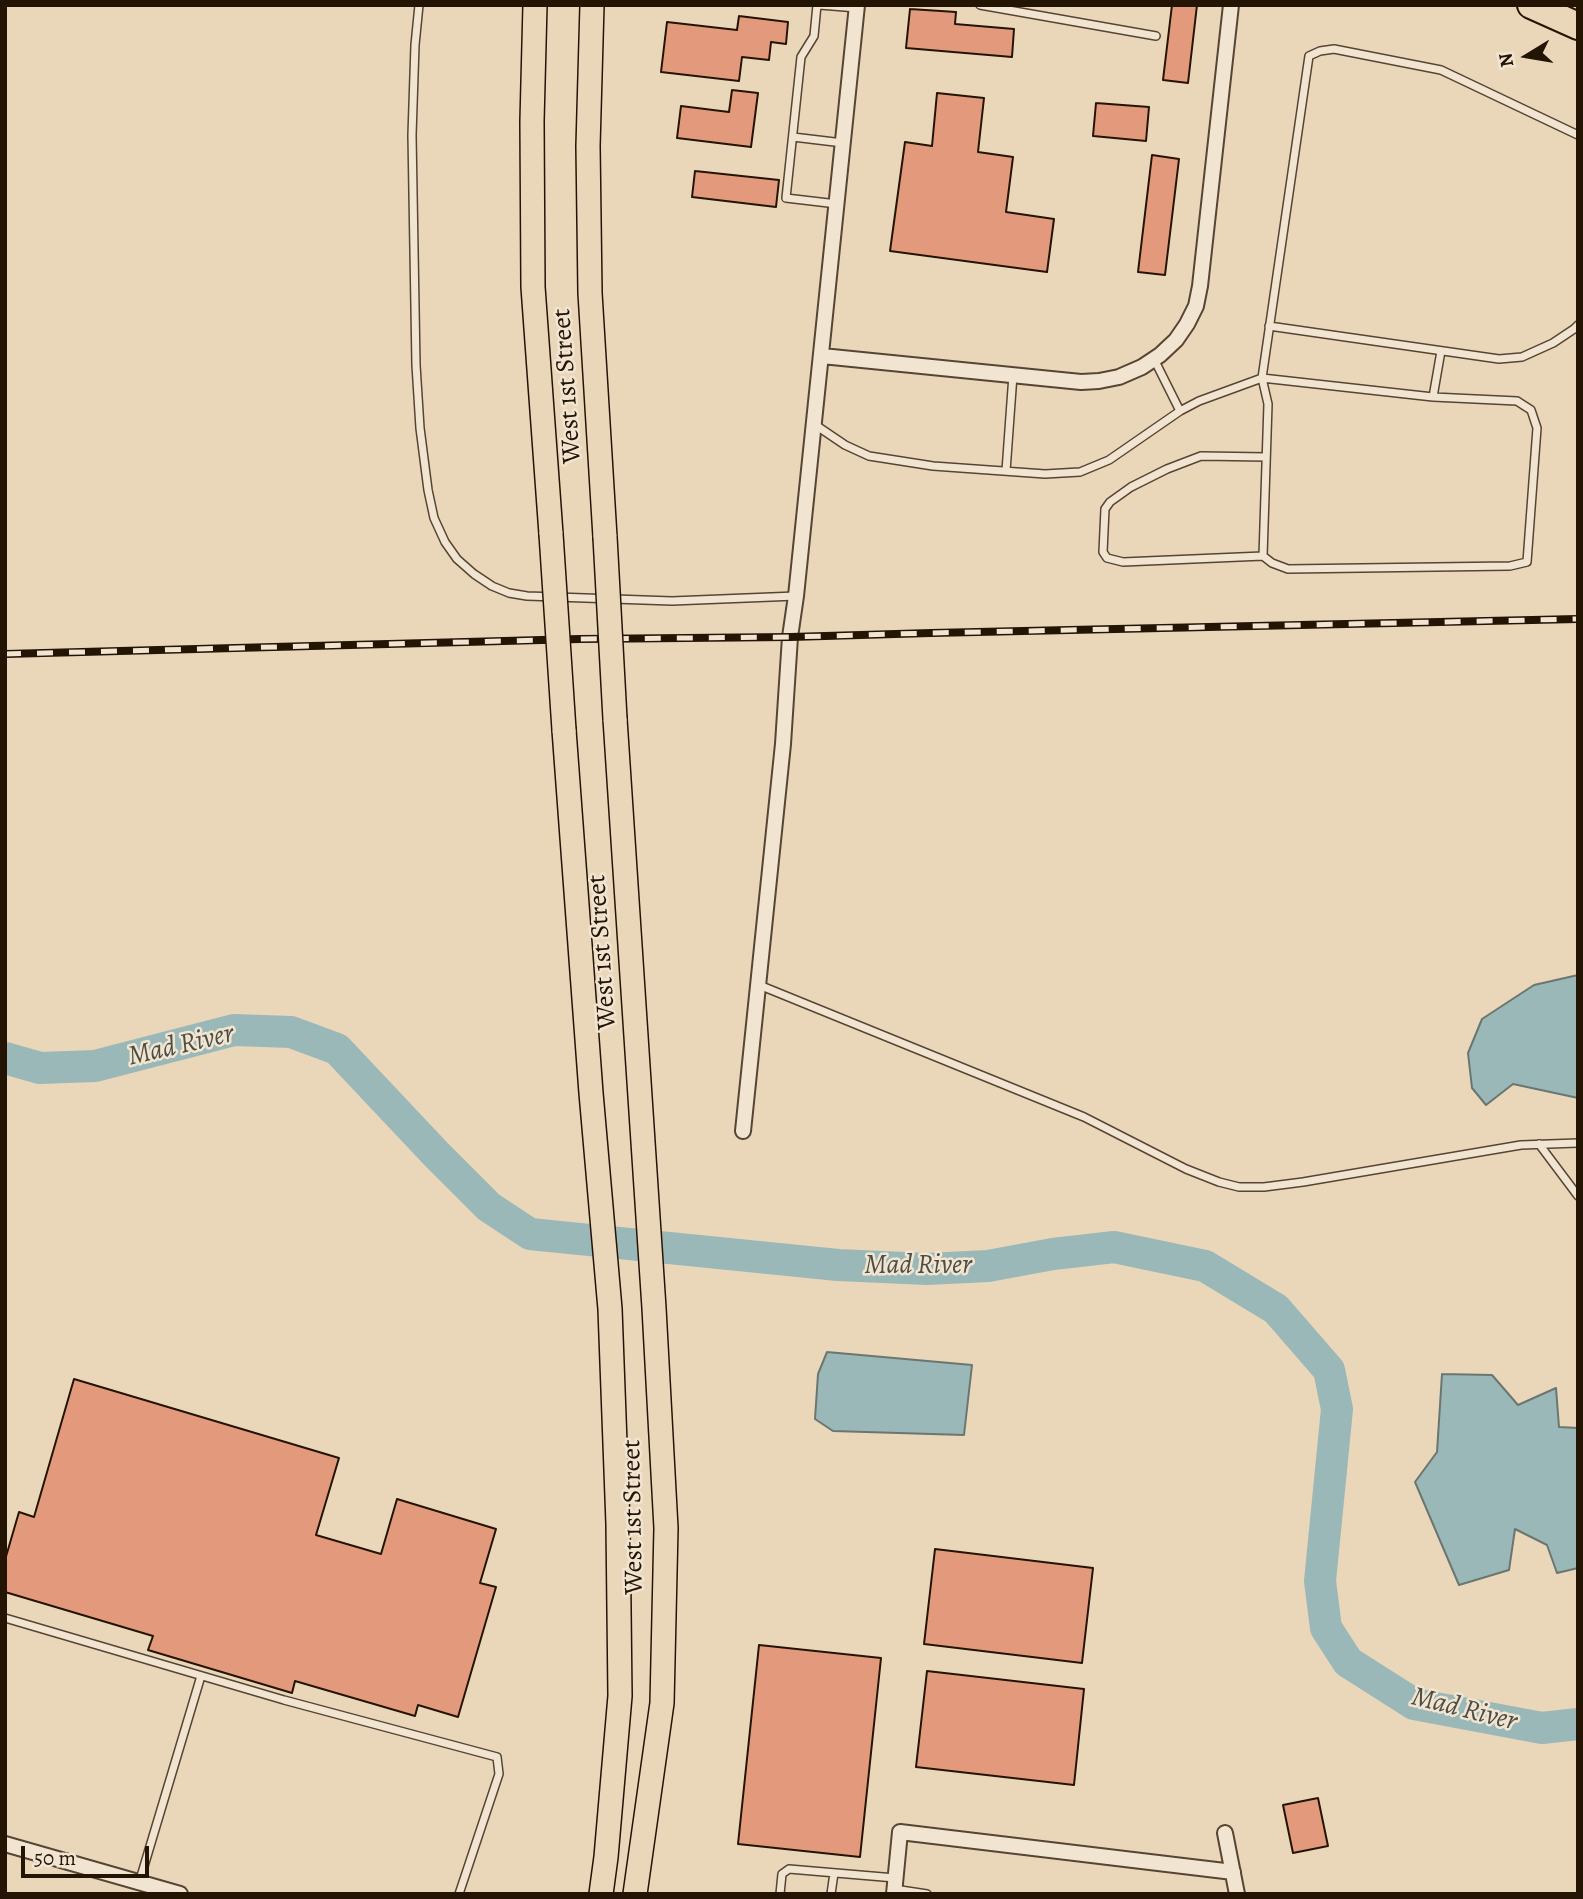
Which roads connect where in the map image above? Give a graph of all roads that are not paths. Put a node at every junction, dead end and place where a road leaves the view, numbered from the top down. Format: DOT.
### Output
graph roads {
  1 [pos="419,5"];
  2 [pos="535,5"];
  3 [pos="592,5"];
  4 [pos="819,5"];
  5 [pos="980,5"];
  6 [pos="1231,5"];
  7 [pos="1531,5"];
  8 [pos="857,7"];
  9 [pos="1578,26"];
  10 [pos="1156,36"];
  11 [pos="1578,135"];
  12 [pos="793,137"];
  13 [pos="843,143"];
  14 [pos="837,204"];
  15 [pos="1578,325"];
  16 [pos="1269,326"];
  17 [pos="1441,351"];
  18 [pos="822,356"];
  19 [pos="1154,359"];
  20 [pos="1013,375"];
  21 [pos="1262,378"];
  22 [pos="1433,397"];
  23 [pos="1180,411"];
  24 [pos="814,424"];
  25 [pos="1266,457"];
  26 [pos="1006,471"];
  27 [pos="1263,556"];
  28 [pos="796,596"];
  29 [pos="757,984"];
  30 [pos="743,1131"];
  31 [pos="1578,1143"];
  32 [pos="1539,1144"];
  33 [pos="1578,1196"];
  34 [pos="5,1618"];
  35 [pos="201,1676"];
  36 [pos="1225,1833"];
  37 [pos="5,1844"];
  38 [pos="1233,1872"];
  39 [pos="834,1873"];
  40 [pos="142,1887"];
  41 [pos="894,1887"];
  42 [pos="180,1894"];
  43 [pos="460,1894"];
  44 [pos="601,1894"];
  45 [pos="635,1894"];
  46 [pos="780,1894"];
  47 [pos="831,1894"];
  48 [pos="927,1894"];
  49 [pos="1237,1894"];
  1 -- 28 [label="lane"];
  2 -- 44 [label="main road, West 1st Street, bridge"];
  3 -- 45 [label="main road, West 1st Street, bridge"];
  4 -- 8 [label="lane"];
  4 -- 12 [label="lane"];
  5 -- 10 [label="lane"];
  6 -- 19 [label="street"];
  7 -- 9 [label="highway"];
  8 -- 13 [label="street"];
  11 -- 16 [label="lane"];
  12 -- 13 [label="lane"];
  12 -- 14 [label="lane"];
  13 -- 14 [label="street"];
  14 -- 18 [label="street"];
  15 -- 17 [label="lane"];
  16 -- 17 [label="lane"];
  16 -- 21 [label="lane"];
  17 -- 22 [label="lane"];
  18 -- 20 [label="street"];
  18 -- 24 [label="street"];
  19 -- 20 [label="street"];
  19 -- 23 [label="lane"];
  20 -- 26 [label="lane"];
  21 -- 22 [label="lane"];
  21 -- 23 [label="lane"];
  21 -- 25 [label="lane"];
  22 -- 27 [label="lane"];
  23 -- 26 [label="lane"];
  24 -- 26 [label="lane"];
  24 -- 28 [label="street"];
  25 -- 27 [label="lane"];
  25 -- 27 [label="lane"];
  28 -- 29 [label="street"];
  29 -- 30 [label="street"];
  29 -- 32 [label="lane"];
  31 -- 32 [label="lane"];
  32 -- 33 [label="lane"];
  34 -- 35 [label="lane"];
  35 -- 40 [label="lane"];
  35 -- 43 [label="lane"];
  36 -- 38 [label="street"];
  37 -- 40 [label="street"];
  38 -- 41 [label="street"];
  38 -- 49 [label="street"];
  39 -- 41 [label="lane"];
  39 -- 46 [label="lane"];
  39 -- 47 [label="lane"];
  40 -- 42 [label="street"];
  41 -- 48 [label="lane"];
}
